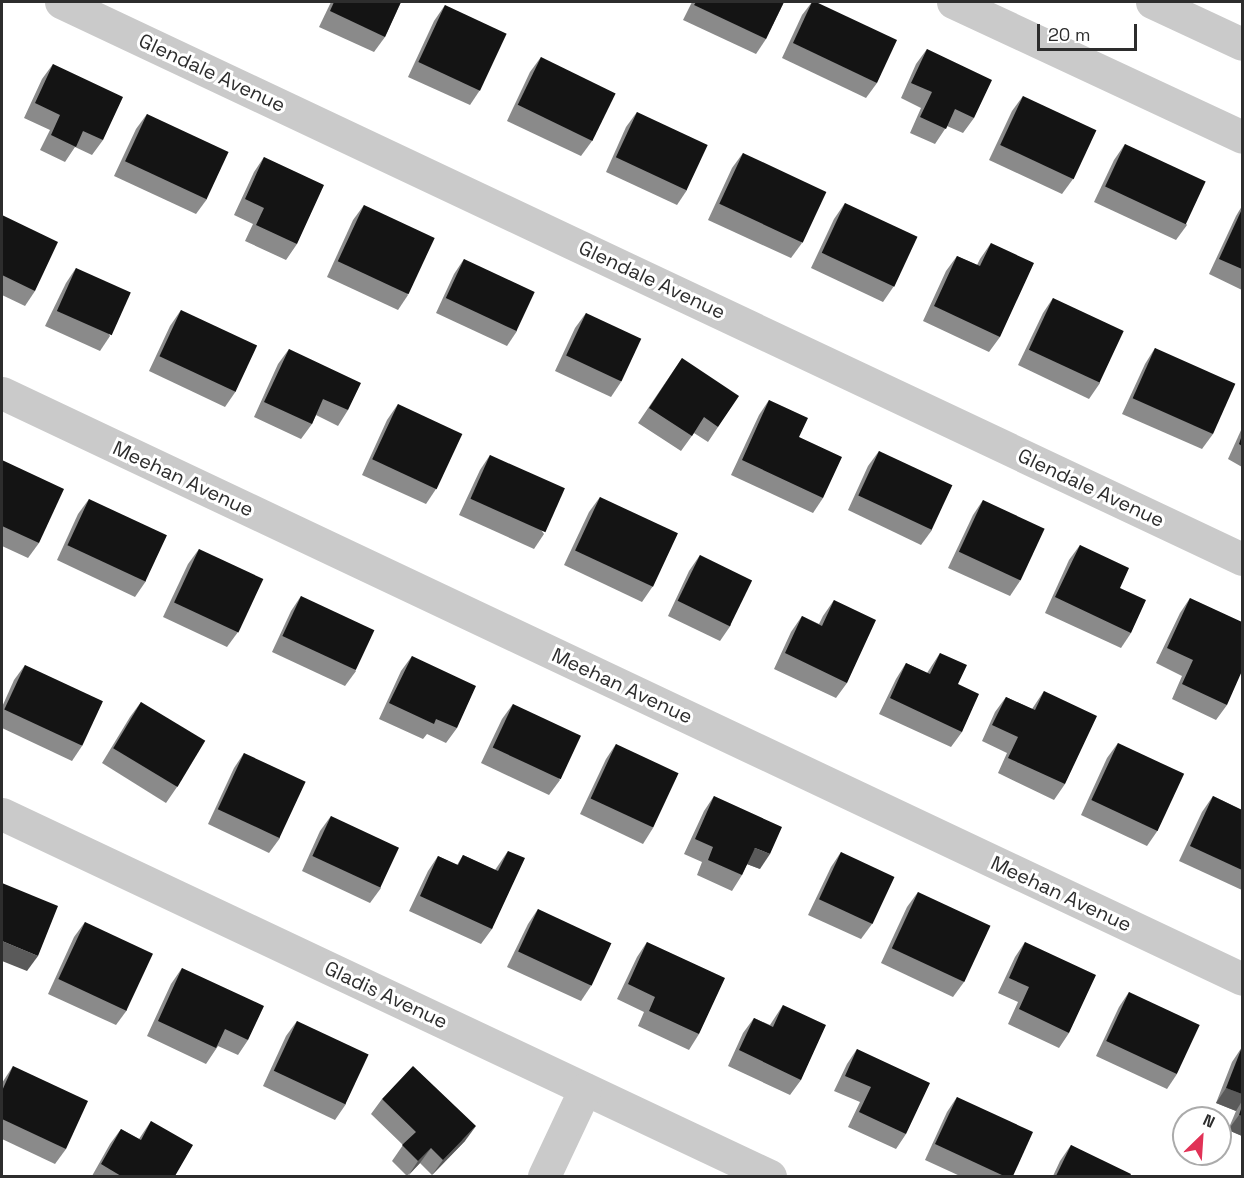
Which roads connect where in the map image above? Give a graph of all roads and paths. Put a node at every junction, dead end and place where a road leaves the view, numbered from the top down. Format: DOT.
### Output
graph roads {
  1 [pos="61,2"];
  2 [pos="953,2"];
  3 [pos="1152,2"];
  4 [pos="1242,44"];
  5 [pos="1242,137"];
  6 [pos="2,393"];
  7 [pos="1242,559"];
  8 [pos="2,814"];
  9 [pos="1242,979"];
  10 [pos="585,1089"];
  11 [pos="544,1176"];
  12 [pos="770,1176"];
  1 -- 7 [label="street, Glendale Avenue"];
  2 -- 5 [label="street"];
  3 -- 4 [label="street"];
  6 -- 9 [label="street, Meehan Avenue"];
  8 -- 10 [label="street, Gladis Avenue"];
  10 -- 11 [label="street"];
  10 -- 12 [label="street, Gladis Avenue"];
}
